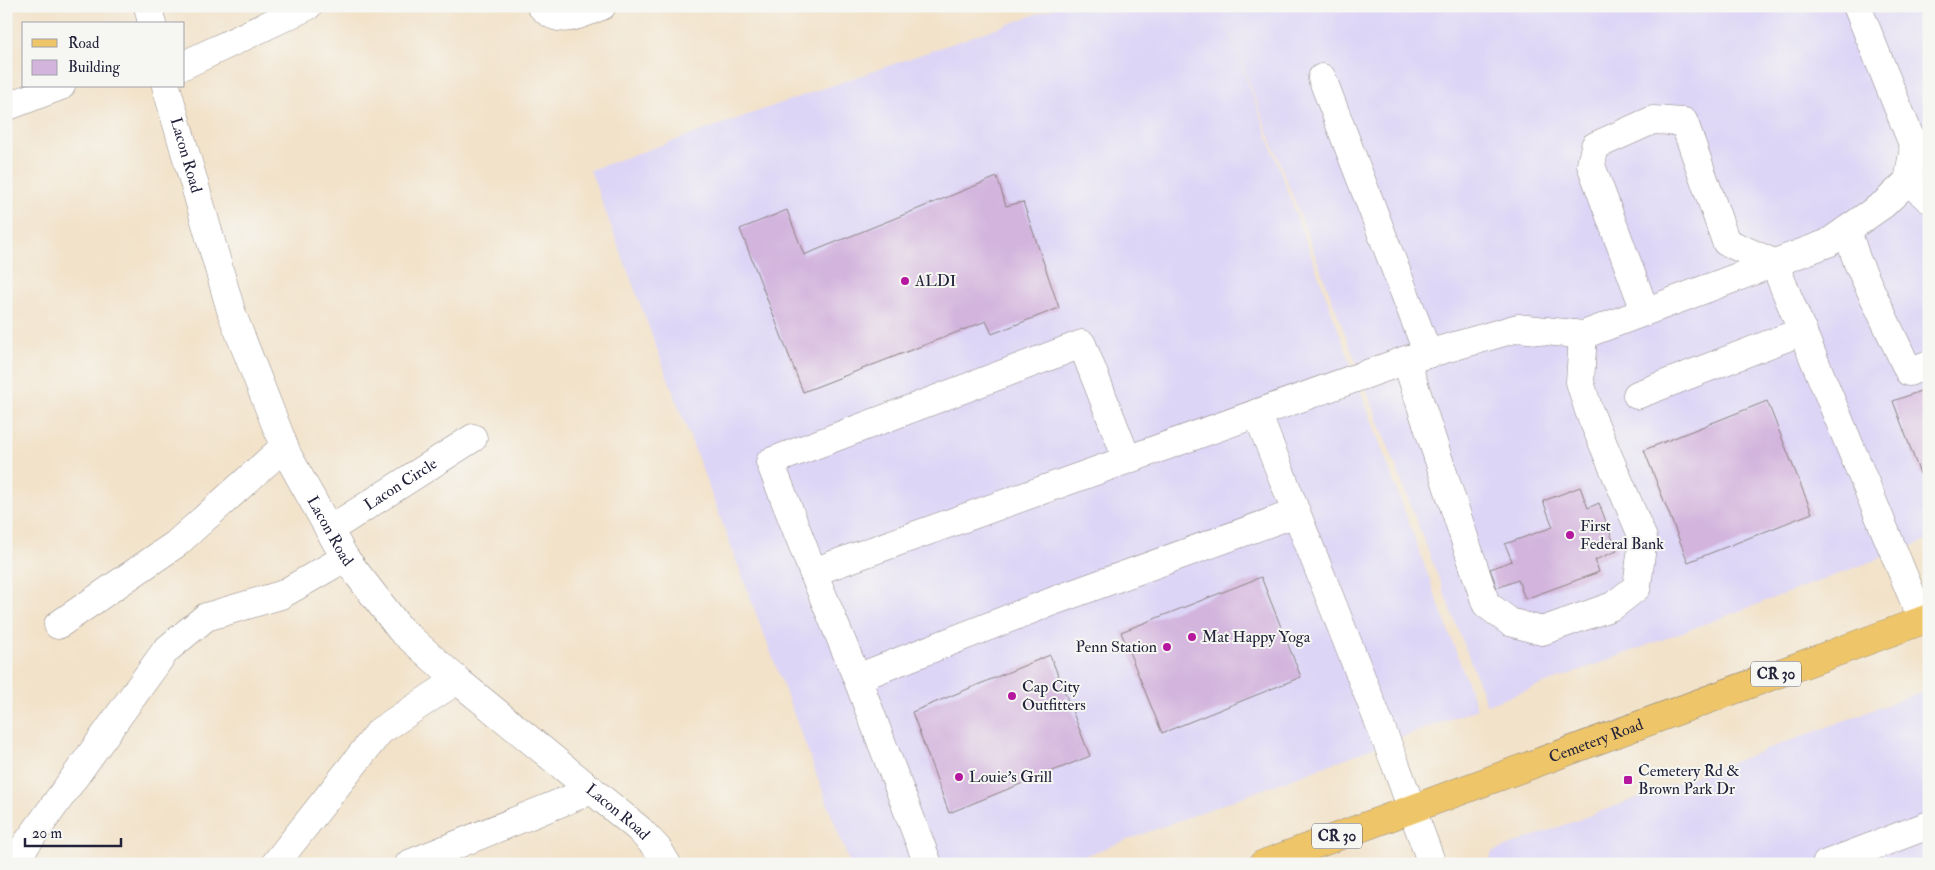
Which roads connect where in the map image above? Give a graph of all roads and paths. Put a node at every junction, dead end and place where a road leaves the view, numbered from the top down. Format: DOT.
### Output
graph roads {
  1 [pos="148,6"];
  2 [pos="308,6"];
  3 [pos="541,6"];
  4 [pos="602,6"];
  5 [pos="1857,6"];
  6 [pos="152,22"];
  7 [pos="185,65"];
  8 [pos="1322,78"];
  9 [pos="56,88"];
  10 [pos="167,88"];
  11 [pos="6,107"];
  12 [pos="1922,145"];
  13 [pos="1908,181"];
  14 [pos="1929,199"];
  15 [pos="1847,230"];
  16 [pos="1774,263"];
  17 [pos="1645,311"];
  18 [pos="1803,331"];
  19 [pos="1583,335"];
  20 [pos="1417,357"];
  21 [pos="1929,364"];
  22 [pos="1637,396"];
  23 [pos="1257,413"];
  24 [pos="473,438"];
  25 [pos="284,447"];
  26 [pos="1127,459"];
  27 [pos="1296,513"];
  28 [pos="328,530"];
  29 [pos="345,558"];
  30 [pos="813,572"];
  31 [pos="1926,619"];
  32 [pos="58,625"];
  33 [pos="857,678"];
  34 [pos="457,680"];
  35 [pos="592,790"];
  36 [pos="1411,809"];
  37 [pos="1929,825"];
  38 [pos="12,864"];
  39 [pos="275,864"];
  40 [pos="409,864"];
  41 [pos="668,864"];
  42 [pos="928,864"];
  43 [pos="1263,864"];
  44 [pos="1432,864"];
  45 [pos="1826,864"];
  1 -- 6 [label="street"];
  2 -- 7 [label="street"];
  3 -- 4 [label="street"];
  5 -- 12 [label="street"];
  8 -- 20 [label="street"];
  9 -- 11 [label="street"];
  10 -- 25 [label="street, Lacon Road"];
  12 -- 13 [label="street"];
  13 -- 14 [label="street"];
  13 -- 15 [label="street"];
  15 -- 16 [label="street"];
  15 -- 21 [label="street"];
  16 -- 17 [label="street"];
  16 -- 17 [label="street"];
  16 -- 18 [label="street"];
  17 -- 19 [label="street"];
  18 -- 22 [label="street"];
  18 -- 31 [label="street"];
  19 -- 20 [label="street"];
  19 -- 20 [label="street"];
  20 -- 23 [label="street"];
  23 -- 26 [label="street"];
  23 -- 27 [label="street"];
  24 -- 28 [label="street, Lacon Circle"];
  25 -- 28 [label="street, Lacon Road"];
  25 -- 32 [label="street"];
  26 -- 30 [label="street"];
  26 -- 30 [label="street"];
  27 -- 33 [label="street"];
  27 -- 36 [label="street"];
  28 -- 29 [label="street, Lacon Road"];
  29 -- 34 [label="street, Lacon Road"];
  29 -- 38 [label="street"];
  30 -- 33 [label="street"];
  31 -- 36 [label="main road, Cemetery Road / CR 30"];
  33 -- 42 [label="street"];
  34 -- 35 [label="street, Lacon Road"];
  34 -- 39 [label="street"];
  35 -- 40 [label="street"];
  35 -- 41 [label="street, Lacon Road"];
  36 -- 43 [label="main road, Cemetery Road / CR 30"];
  36 -- 44 [label="street"];
  37 -- 45 [label="street"];
}
